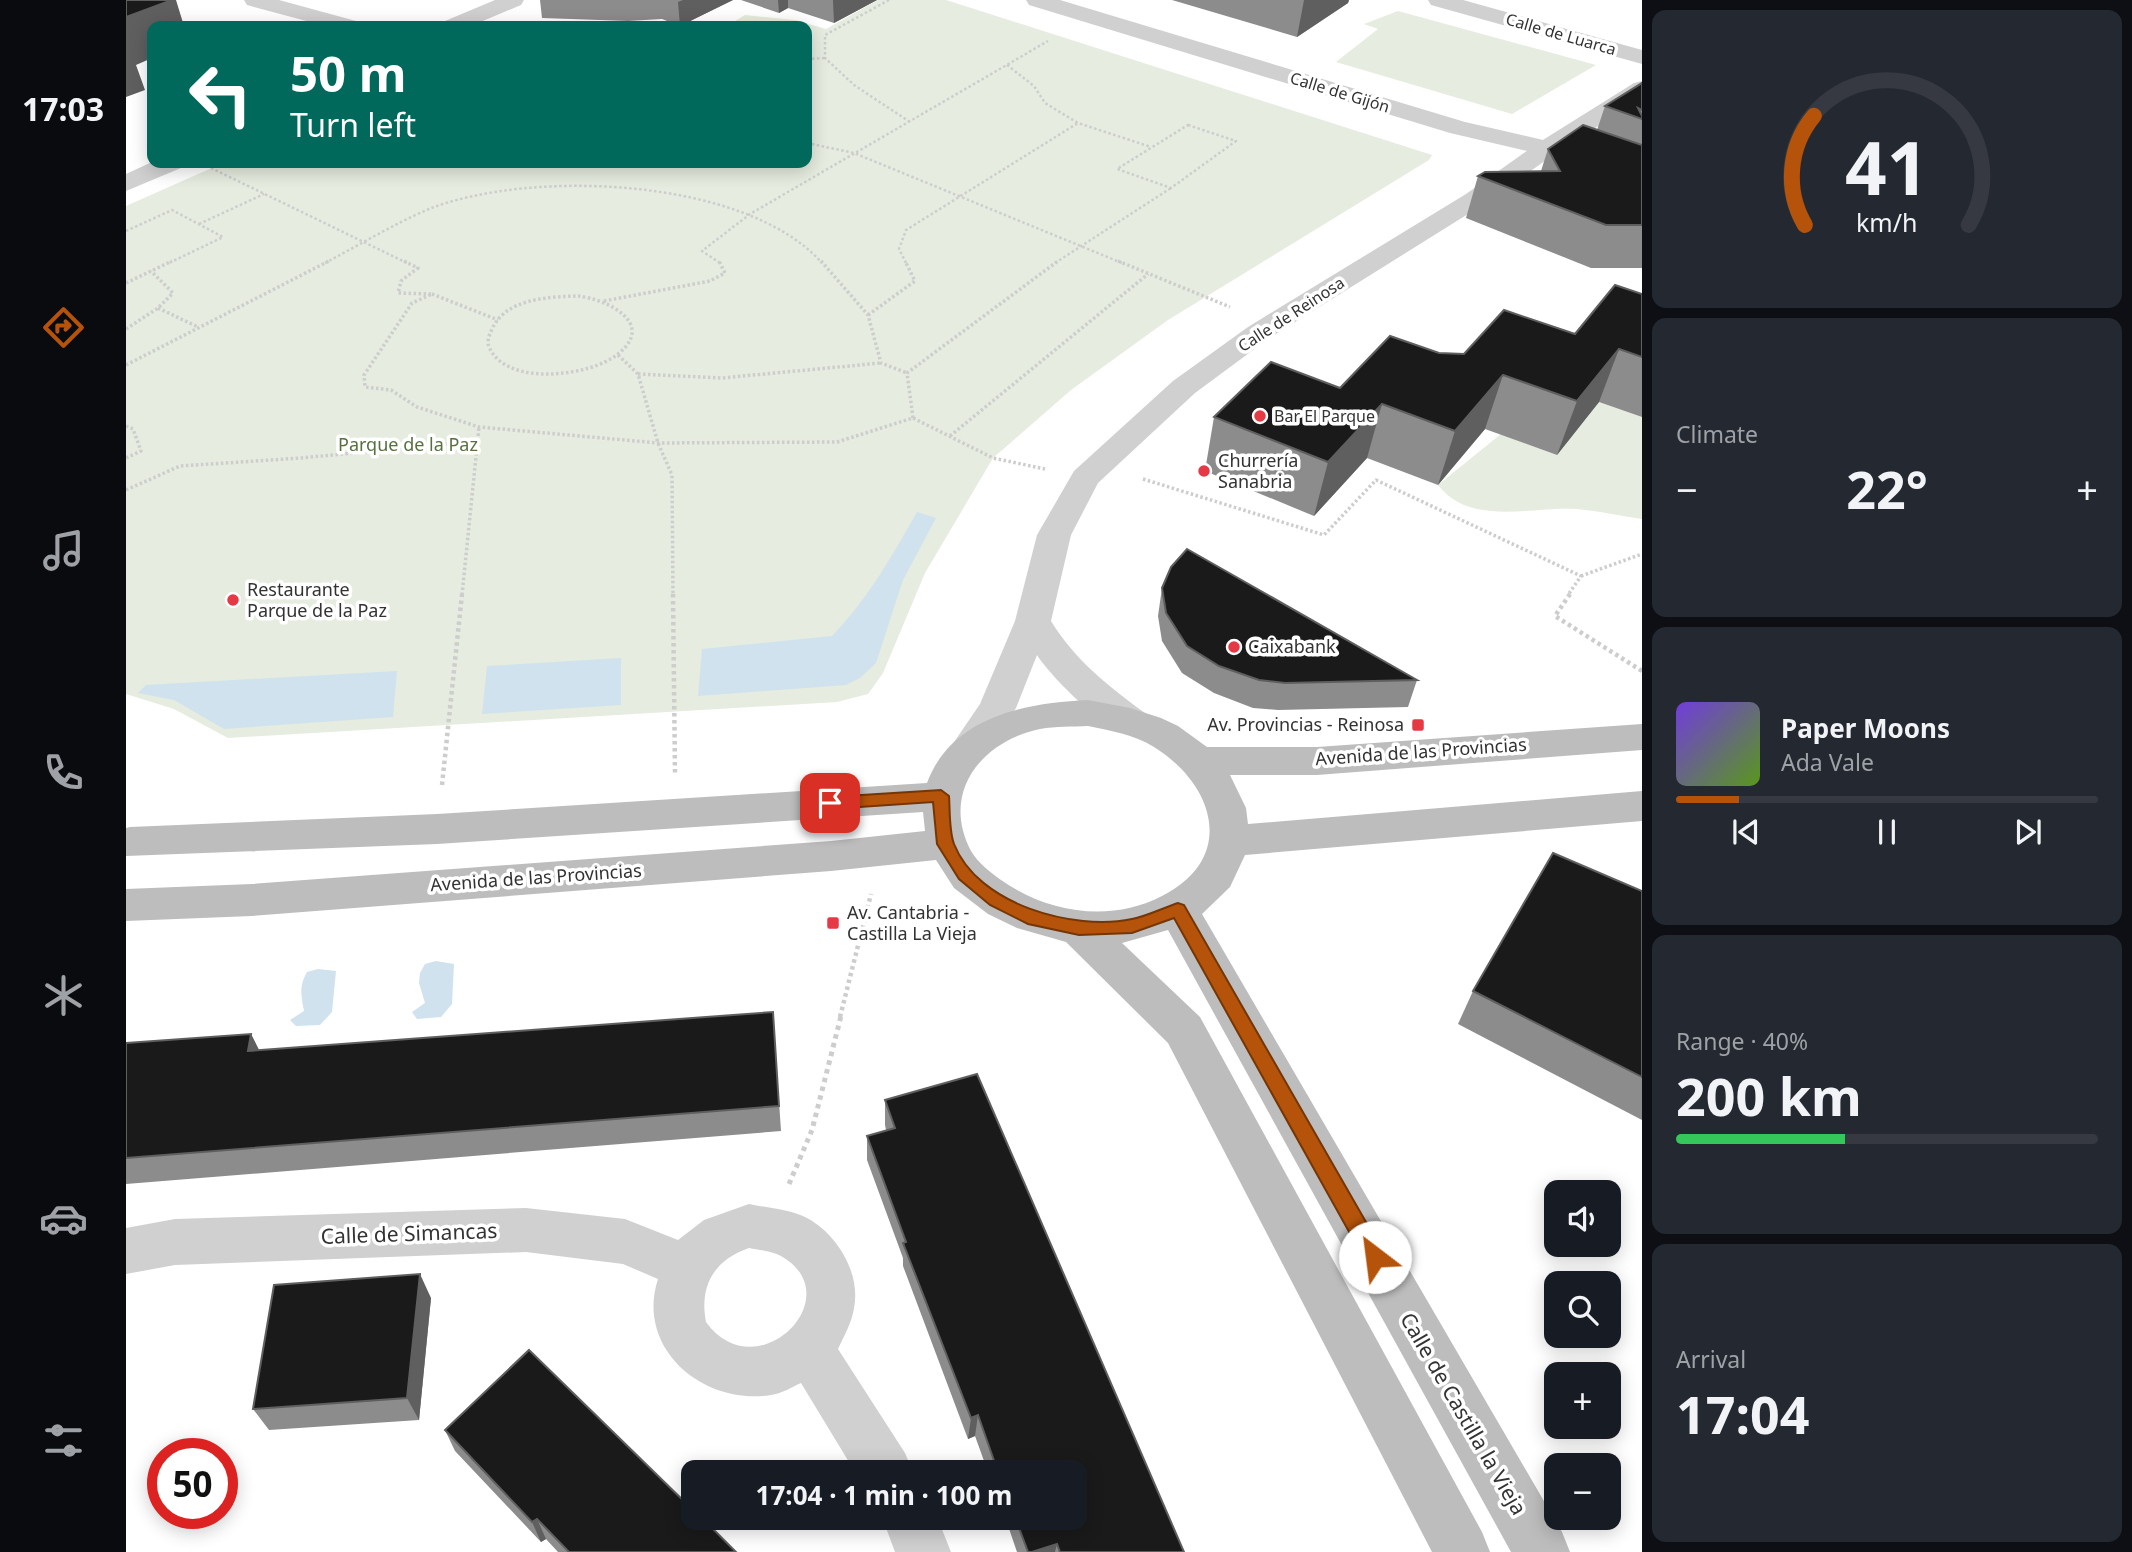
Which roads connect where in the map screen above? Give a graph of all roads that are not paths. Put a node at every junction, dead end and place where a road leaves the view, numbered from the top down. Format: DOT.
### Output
graph roads {
  1 [pos="255,0"];
  2 [pos="513,0"];
  3 [pos="1037,0"];
  4 [pos="1439,0"];
  5 [pos="330,21"];
  6 [pos="465,21"];
  7 [pos="1642,57"];
  8 [pos="1642,88"];
  9 [pos="1546,148"];
  10 [pos="160,168"];
  11 [pos="1642,181"];
  12 [pos="126,183"];
  13 [pos="1033,621"];
  14 [pos="1132,722"];
  15 [pos="1642,737"];
  16 [pos="969,748"];
  17 [pos="1199,761"];
  18 [pos="941,796"];
  19 [pos="1642,806"];
  20 [pos="128,838"];
  21 [pos="1229,841"];
  22 [pos="946,844"];
  23 [pos="126,887"];
  24 [pos="126,905"];
  25 [pos="1178,910"];
  26 [pos="1079,928"];
  27 [pos="126,1251"];
  28 [pos="687,1267"];
  29 [pos="809,1349"];
  30 [pos="878,1460"];
  31 [pos="914,1530"];
  32 [pos="923,1552"];
  33 [pos="1462,1552"];
  34 [pos="1542,1552"];
  1 -- 5 [label="street"];
  2 -- 6 [label="street"];
  3 -- 9 [label="street, Calle de Gijón"];
  4 -- 7 [label="street, Calle de Luarca"];
  8 -- 9 [label="street, Calle de Reinosa"];
  9 -- 11 [label="street, Calle de Gijón"];
  9 -- 13 [label="street, Calle de Reinosa"];
  10 -- 12 [label="street"];
  13 -- 14 [label="street"];
  13 -- 16 [label="street, Calle de Reinosa"];
  14 -- 16 [label="main road"];
  14 -- 17 [label="main road"];
  15 -- 17 [label="main road, Avenida de las Provincias"];
  16 -- 18 [label="main road"];
  17 -- 21 [label="main road"];
  18 -- 20 [label="main road"];
  18 -- 22 [label="main road"];
  19 -- 21 [label="main road"];
  20 -- 23 [label="main road"];
  21 -- 25 [label="main road"];
  22 -- 24 [label="main road, Avenida de las Provincias"];
  22 -- 26 [label="main road"];
  25 -- 26 [label="main road"];
  25 -- 34 [label="main road, Calle de Castilla la Vieja"];
  26 -- 33 [label="main road"];
  27 -- 28 [label="street, Calle de Simancas"];
  28 -- 29 [label="street"];
  28 -- 29 [label="street"];
  29 -- 30 [label="street"];
  31 -- 32 [label="street"];
}
